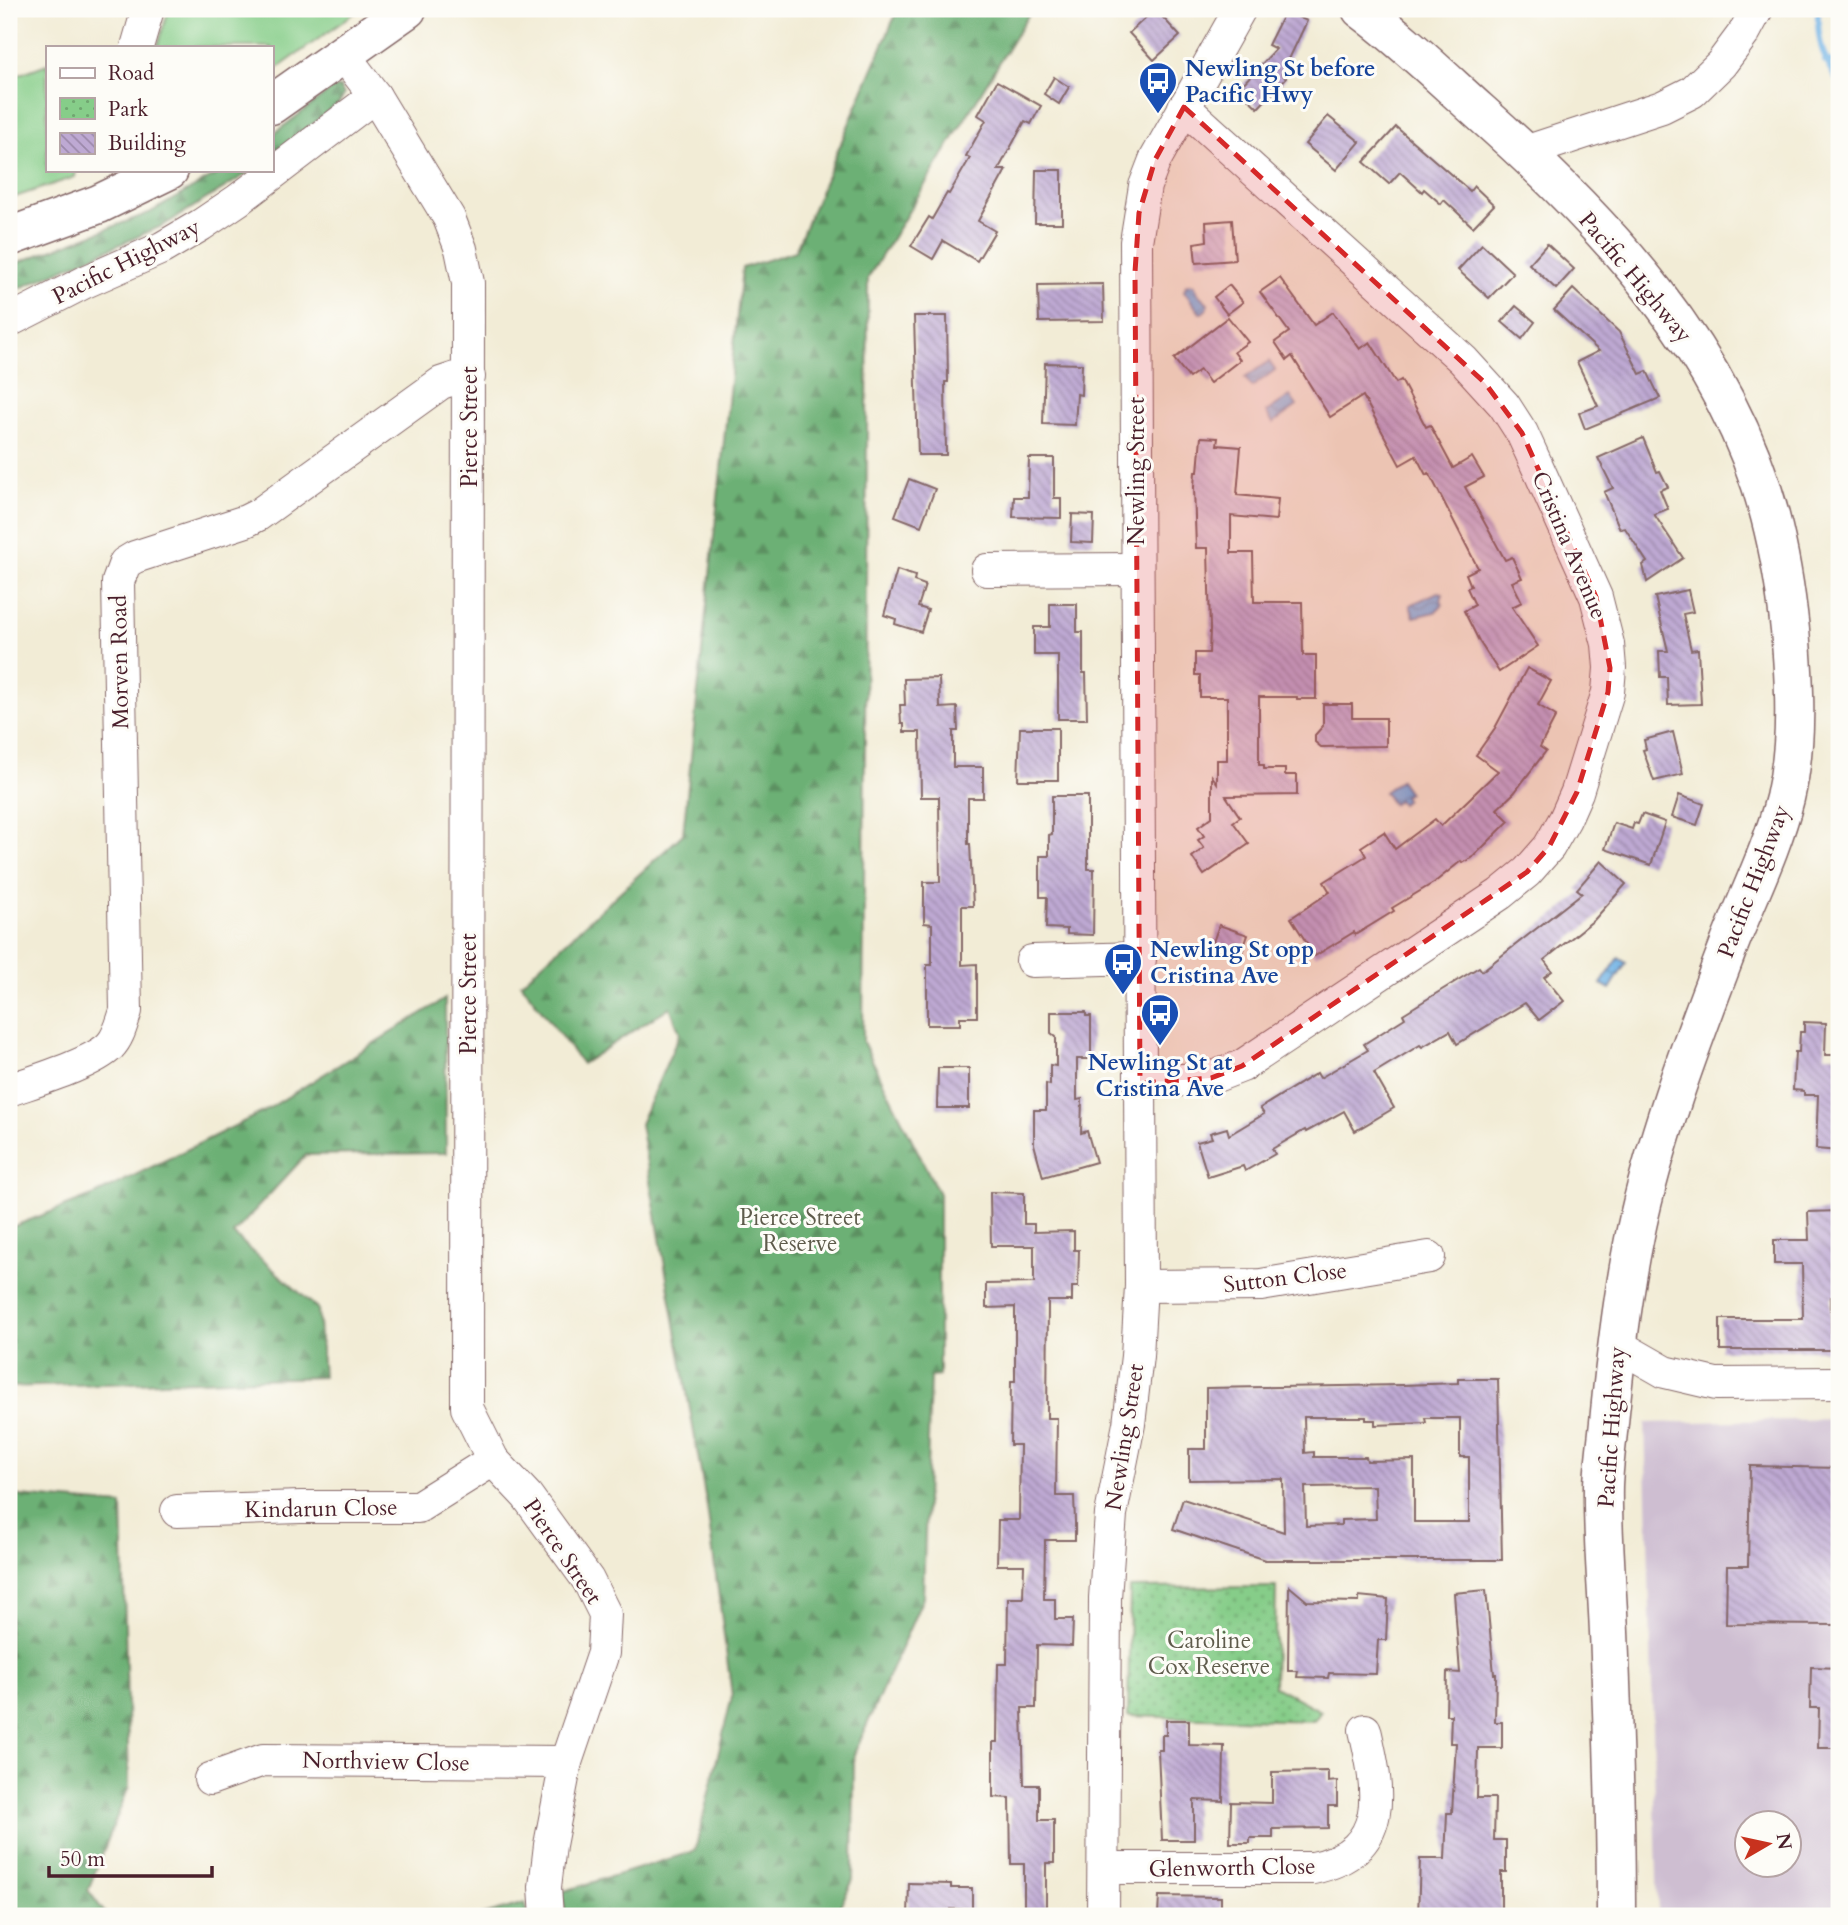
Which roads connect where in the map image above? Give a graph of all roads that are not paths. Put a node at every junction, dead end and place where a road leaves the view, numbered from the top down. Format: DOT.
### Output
graph roads {
  1 [pos="148,9"];
  2 [pos="408,9"];
  3 [pos="1240,9"];
  4 [pos="1361,9"];
  5 [pos="1757,9"];
  6 [pos="137,46"];
  7 [pos="343,54"];
  8 [pos="375,96"];
  9 [pos="273,104"];
  10 [pos="1184,107"];
  11 [pos="1525,152"];
  12 [pos="160,172"];
  13 [pos="128,179"];
  14 [pos="9,237"];
  15 [pos="9,321"];
  16 [pos="469,377"];
  17 [pos="1136,569"];
  18 [pos="987,570"];
  19 [pos="1140,958"];
  20 [pos="1032,961"];
  21 [pos="1140,1083"];
  22 [pos="9,1090"];
  23 [pos="1429,1256"];
  24 [pos="1141,1286"];
  25 [pos="1616,1344"];
  26 [pos="1839,1383"];
  27 [pos="493,1460"];
  28 [pos="177,1511"];
  29 [pos="1365,1730"];
  30 [pos="566,1762"];
  31 [pos="210,1779"];
  32 [pos="1616,1811"];
  33 [pos="1104,1868"];
  34 [pos="547,1916"];
  35 [pos="1103,1916"];
  36 [pos="1616,1916"];
  37 [pos="1628,1916"];
  1 -- 6 [label="street"];
  2 -- 7 [label="main road"];
  3 -- 10 [label="street, Newling Street"];
  4 -- 11 [label="main road, Pacific Highway"];
  5 -- 11 [label="street"];
  7 -- 8 [label="street, Pierce Street"];
  7 -- 9 [label="main road"];
  8 -- 15 [label="street, Pacific Highway"];
  8 -- 16 [label="street, Pierce Street"];
  10 -- 17 [label="street, Newling Street"];
  10 -- 21 [label="street, Cristina Avenue"];
  11 -- 25 [label="main road, Pacific Highway"];
  12 -- 13 [label="main road"];
  13 -- 14 [label="main road"];
  16 -- 22 [label="street, Morven Road"];
  16 -- 27 [label="street, Pierce Street"];
  17 -- 18 [label="street"];
  17 -- 19 [label="street, Newling Street"];
  19 -- 20 [label="street"];
  19 -- 21 [label="street, Newling Street"];
  21 -- 24 [label="street, Newling Street"];
  23 -- 24 [label="street, Sutton Close"];
  24 -- 33 [label="street, Newling Street"];
  25 -- 26 [label="street"];
  25 -- 32 [label="main road, Pacific Highway"];
  27 -- 28 [label="street, Kindarun Close"];
  27 -- 30 [label="street, Pierce Street"];
  29 -- 33 [label="street, Glenworth Close"];
  30 -- 31 [label="street, Northview Close"];
  30 -- 34 [label="street, Pierce Street"];
  32 -- 36 [label="main road, Pacific Highway"];
  32 -- 37 [label="main road, Pacific Highway"];
  33 -- 35 [label="street, Newling Street"];
}
